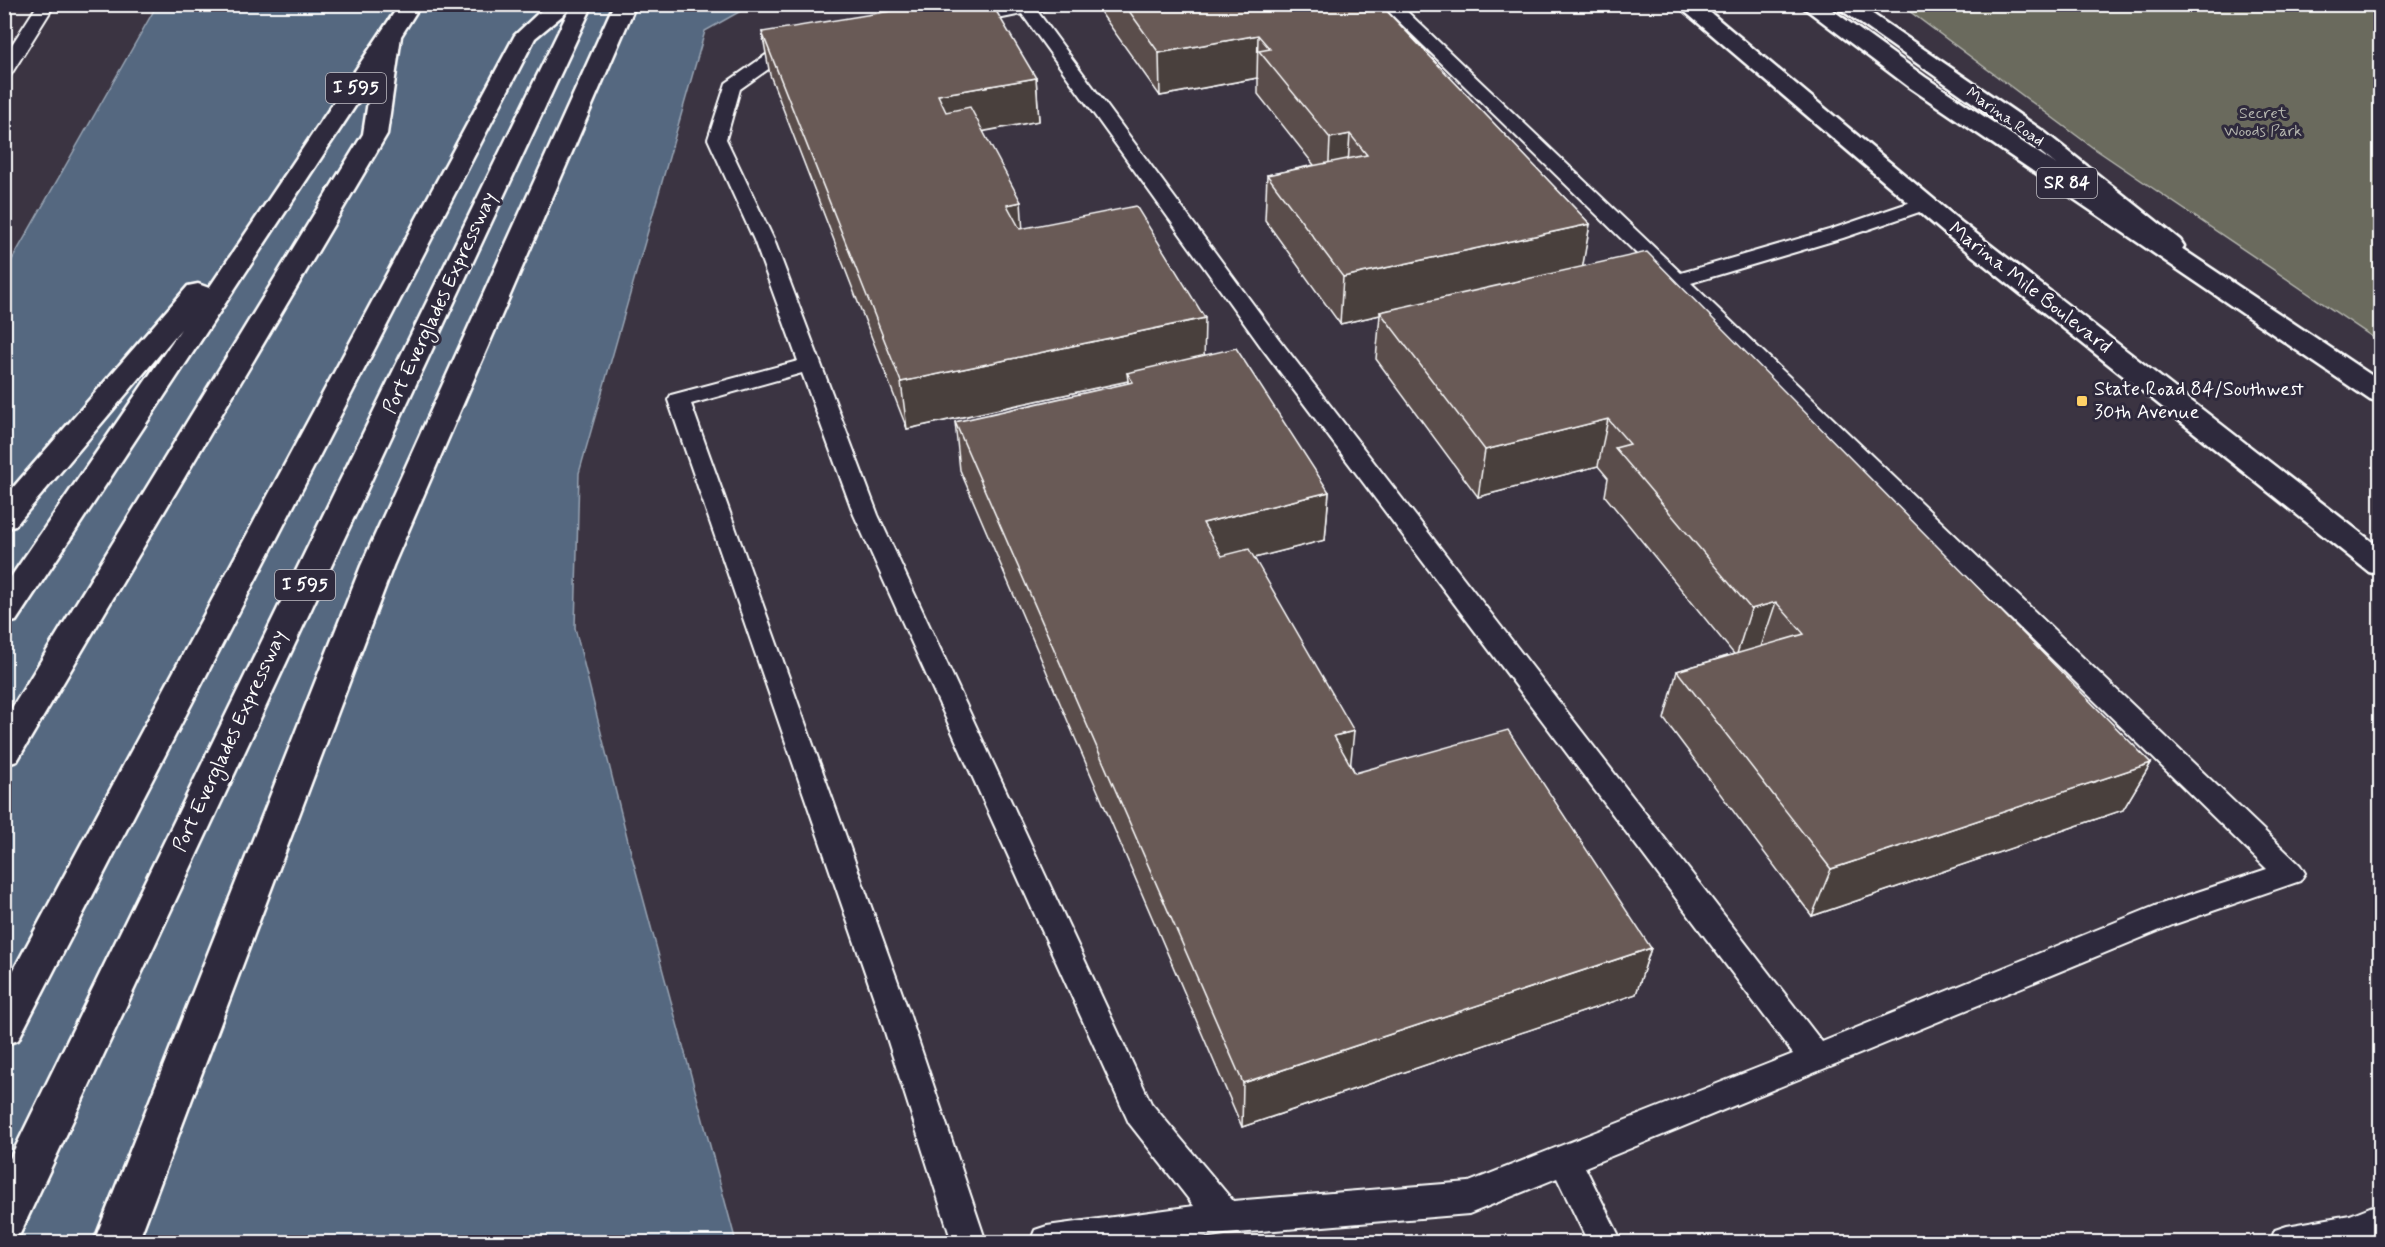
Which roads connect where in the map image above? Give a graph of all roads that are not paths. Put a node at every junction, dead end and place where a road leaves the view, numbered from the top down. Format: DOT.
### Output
graph roads {
  1 [pos="47,4"];
  2 [pos="411,4"];
  3 [pos="562,4"];
  4 [pos="582,4"];
  5 [pos="625,4"];
  6 [pos="1389,4"];
  7 [pos="1686,4"];
  8 [pos="1809,4"];
  9 [pos="1843,4"];
  10 [pos="1036,6"];
  11 [pos="945,24"];
  12 [pos="390,35"];
  13 [pos="823,46"];
  14 [pos="4,72"];
  15 [pos="301,172"];
  16 [pos="1924,204"];
  17 [pos="1677,281"];
  18 [pos="2217,283"];
  19 [pos="810,364"];
  20 [pos="2380,394"];
  21 [pos="4,519"];
  22 [pos="2380,564"];
  23 [pos="4,613"];
  24 [pos="4,752"];
  25 [pos="4,1028"];
  26 [pos="1816,1059"];
  27 [pos="1564,1159"];
  28 [pos="1225,1218"];
  29 [pos="4,1219"];
  30 [pos="2364,1231"];
  31 [pos="116,1242"];
  32 [pos="969,1242"];
  33 [pos="1047,1242"];
  34 [pos="1605,1242"];
  35 [pos="2287,1242"];
  1 -- 14 [label="lane"];
  2 -- 12 [label="main road, I 595"];
  3 -- 25 [label="main road"];
  4 -- 29 [label="main road, Port Everglades Expressway / I 595"];
  5 -- 31 [label="main road"];
  6 -- 17 [label="lane"];
  7 -- 16 [label="main road, Marina Mile Boulevard"];
  8 -- 18 [label="main road, SR 84"];
  9 -- 18 [label="main road, Marina Road"];
  10 -- 11 [label="lane"];
  10 -- 26 [label="lane"];
  12 -- 15 [label="main road, I 595"];
  12 -- 24 [label="main road"];
  13 -- 19 [label="lane"];
  15 -- 21 [label="main road"];
  15 -- 23 [label="main road, I 595"];
  16 -- 17 [label="lane"];
  16 -- 22 [label="main road, Marina Mile Boulevard"];
  17 -- 26 [label="lane"];
  18 -- 20 [label="main road, SR 84"];
  19 -- 28 [label="lane"];
  19 -- 32 [label="lane"];
  26 -- 27 [label="lane"];
  27 -- 28 [label="lane"];
  27 -- 34 [label="lane"];
  28 -- 33 [label="lane"];
  30 -- 35 [label="lane"];
}
